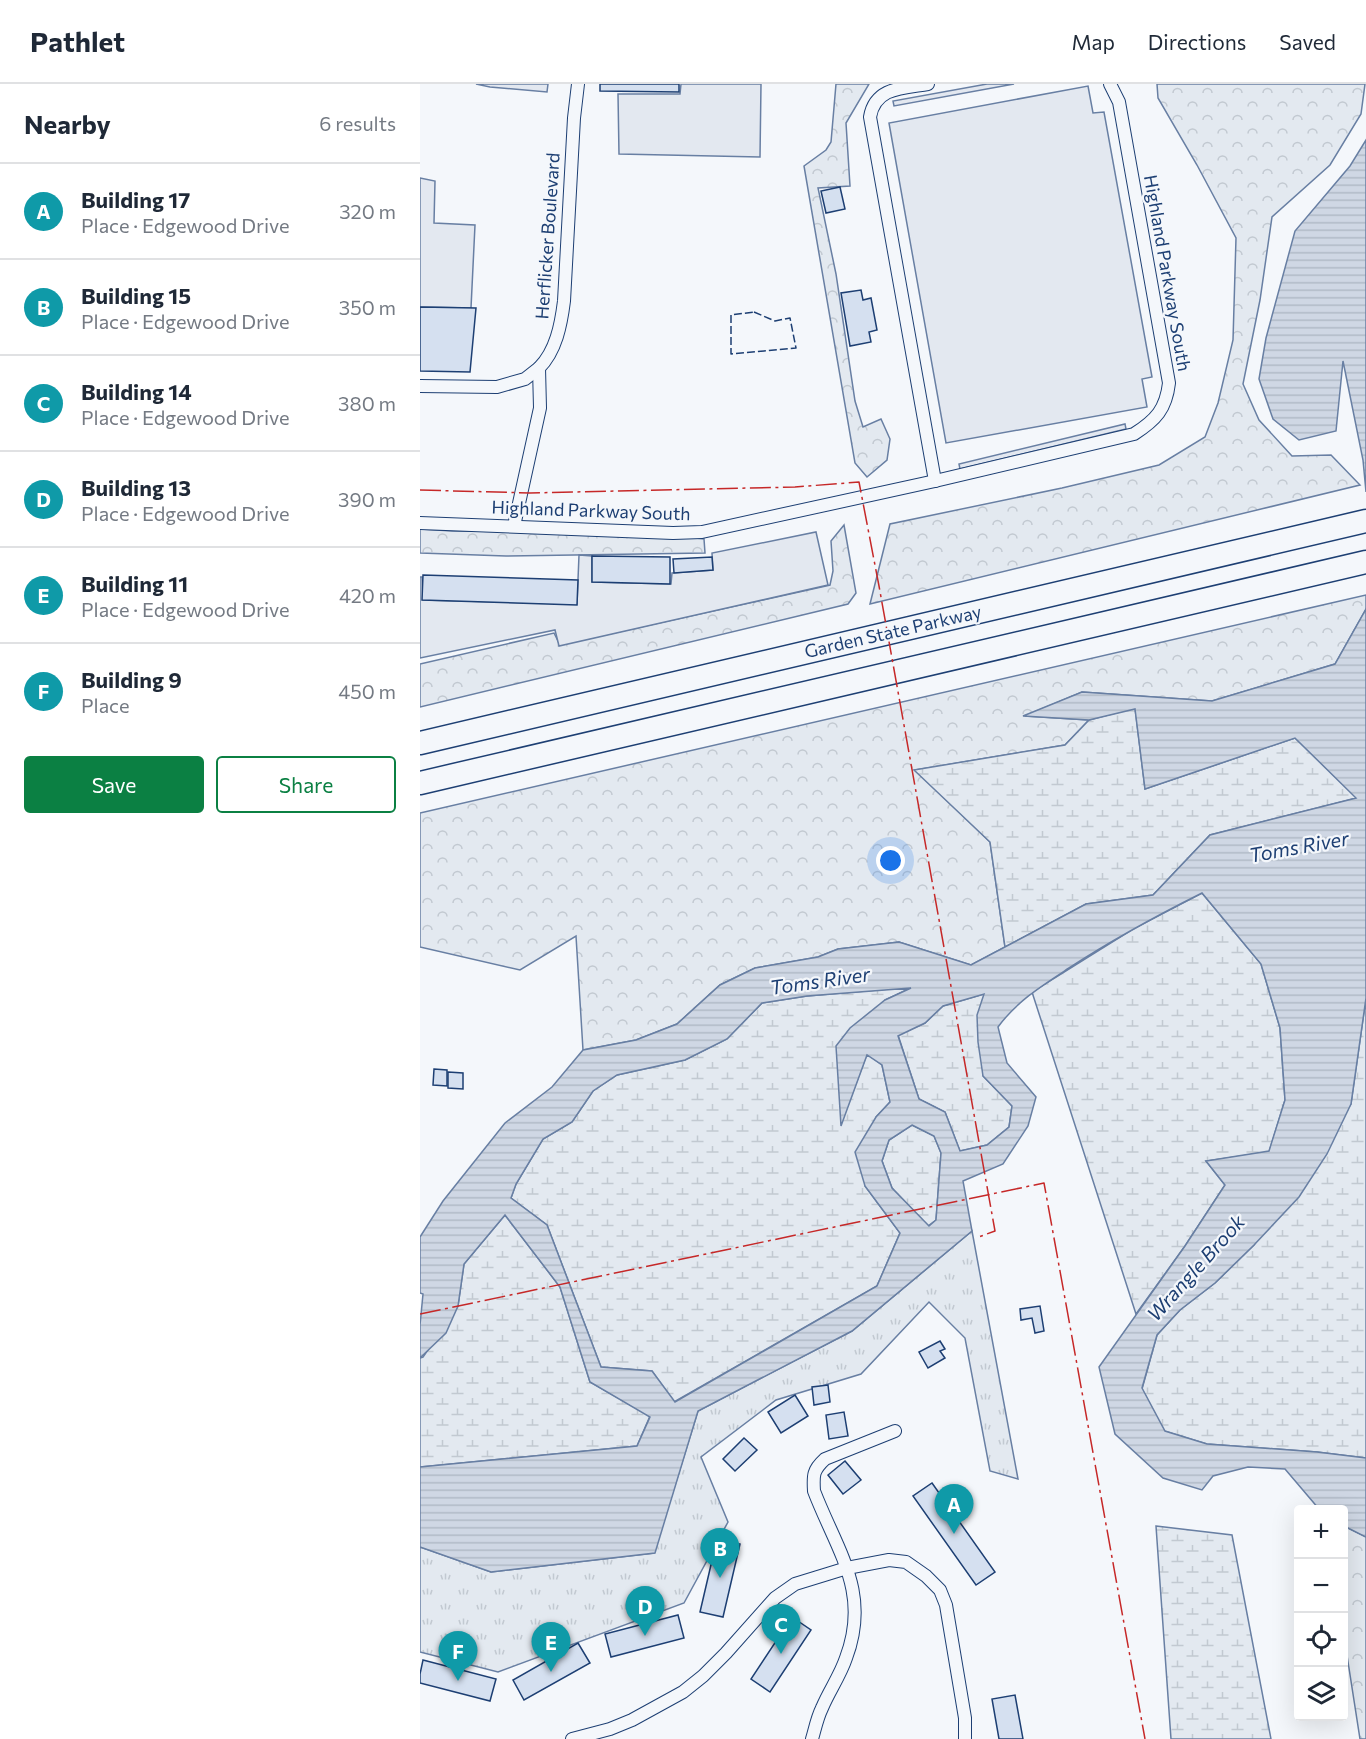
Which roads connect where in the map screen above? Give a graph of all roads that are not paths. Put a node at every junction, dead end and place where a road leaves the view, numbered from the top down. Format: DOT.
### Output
graph roads {
  1 [pos="578,84"];
  2 [pos="928,84"];
  3 [pos="1110,84"];
  4 [pos="539,368"];
  5 [pos="420,386"];
  6 [pos="935,482"];
  7 [pos="1364,521"];
  8 [pos="420,523"];
  9 [pos="514,526"];
  10 [pos="1366,562"];
  11 [pos="425,740"];
  12 [pos="420,783"];
  13 [pos="895,1431"];
  14 [pos="847,1568"];
  15 [pos="572,1739"];
  16 [pos="812,1739"];
  17 [pos="965,1739"];
  1 -- 4 [label="street, Herflicker Boulevard"];
  2 -- 6 [label="street"];
  3 -- 6 [label="street, Highland Parkway South"];
  4 -- 5 [label="street"];
  4 -- 9 [label="street"];
  6 -- 9 [label="street, Highland Parkway South"];
  7 -- 11 [label="highway, Garden State Parkway"];
  8 -- 9 [label="street, Highland Parkway South"];
  10 -- 12 [label="highway"];
  13 -- 14 [label="street"];
  14 -- 15 [label="street"];
  14 -- 16 [label="street"];
  14 -- 17 [label="street"];
}
